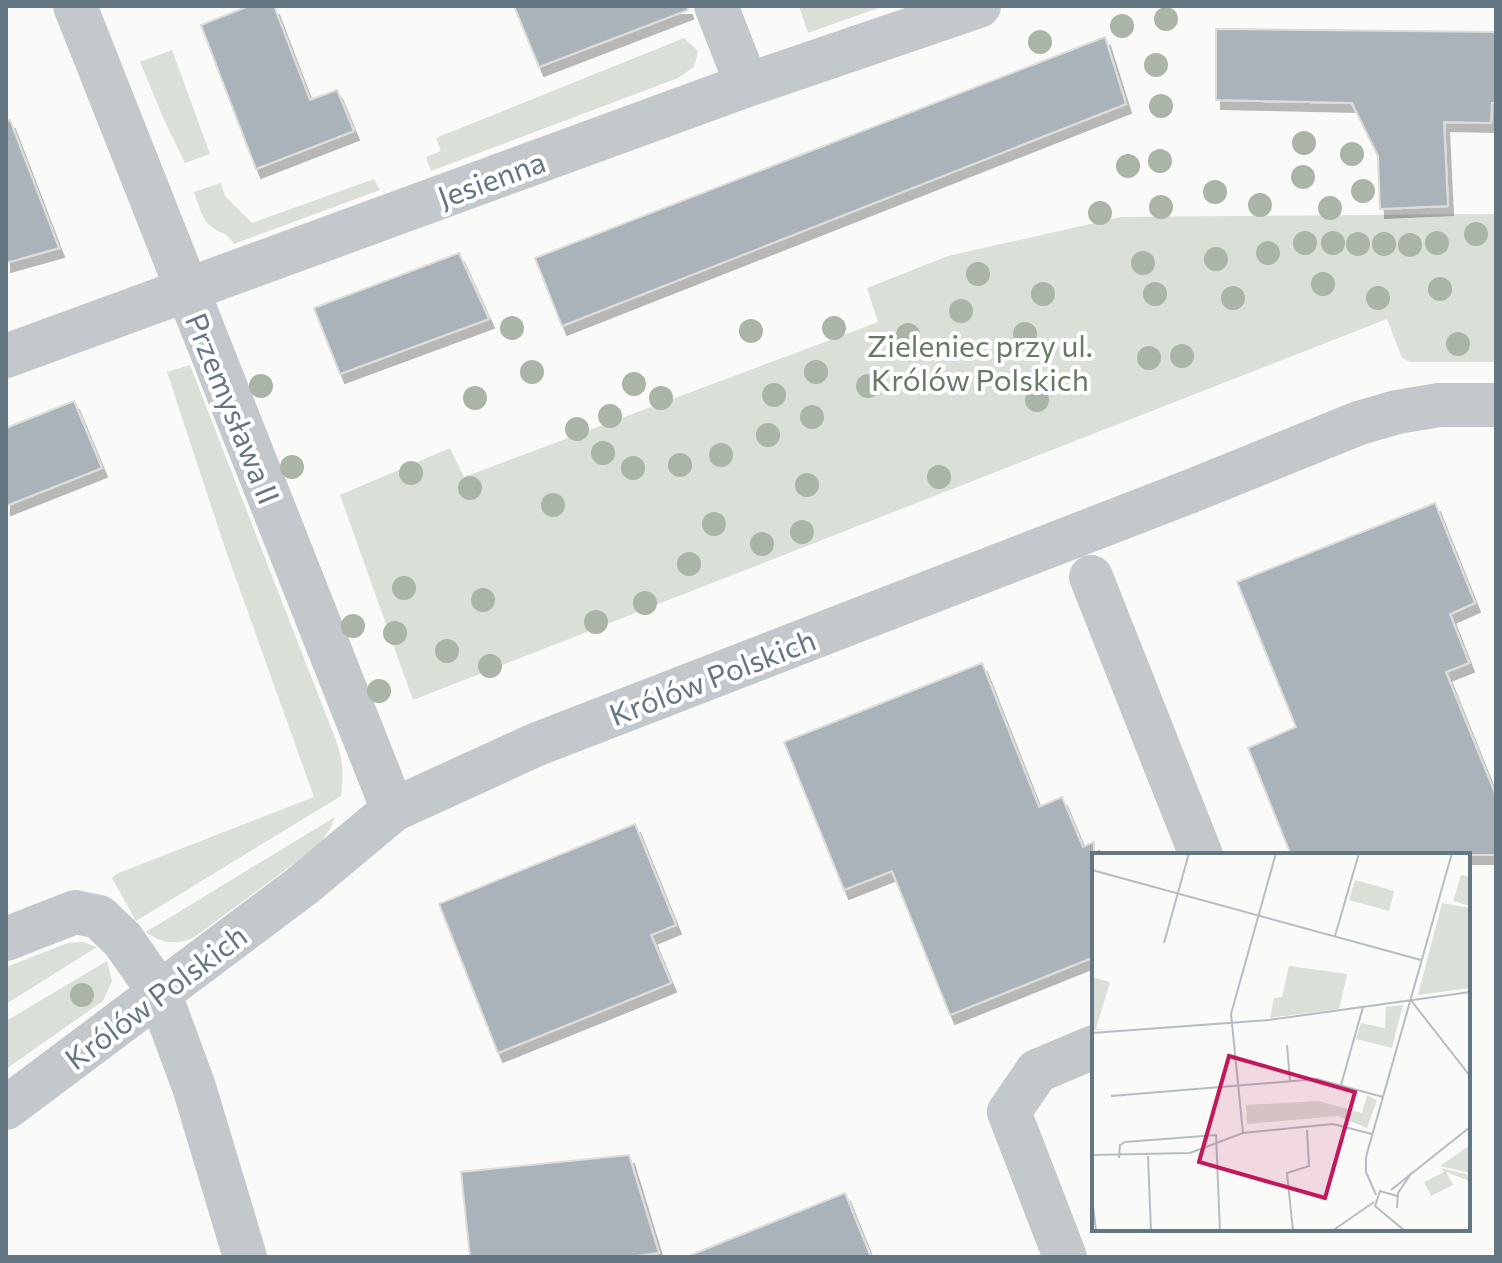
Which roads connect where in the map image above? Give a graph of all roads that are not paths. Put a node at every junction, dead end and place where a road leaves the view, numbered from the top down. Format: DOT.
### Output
graph roads {
  1 [pos="75,6"];
  2 [pos="716,6"];
  3 [pos="979,6"];
  4 [pos="747,85"];
  5 [pos="187,289"];
  6 [pos="6,356"];
  7 [pos="1496,405"];
  8 [pos="1091,577"];
  9 [pos="393,810"];
  10 [pos="1200,853"];
  11 [pos="6,939"];
  12 [pos="159,992"];
  13 [pos="1092,1048"];
  14 [pos="6,1108"];
  15 [pos="245,1257"];
  16 [pos="1065,1257"];
  1 -- 5 [label="street, Przemysława II"];
  2 -- 4 [label="street"];
  3 -- 4 [label="street, Jesienna"];
  4 -- 5 [label="street, Jesienna"];
  5 -- 6 [label="street, Jesienna"];
  5 -- 9 [label="street, Przemysława II"];
  7 -- 9 [label="street, Królów Polskich"];
  8 -- 10 [label="street"];
  9 -- 12 [label="street, Królów Polskich"];
  11 -- 12 [label="street"];
  12 -- 14 [label="street, Królów Polskich"];
  12 -- 15 [label="street"];
  13 -- 16 [label="street"];
}
